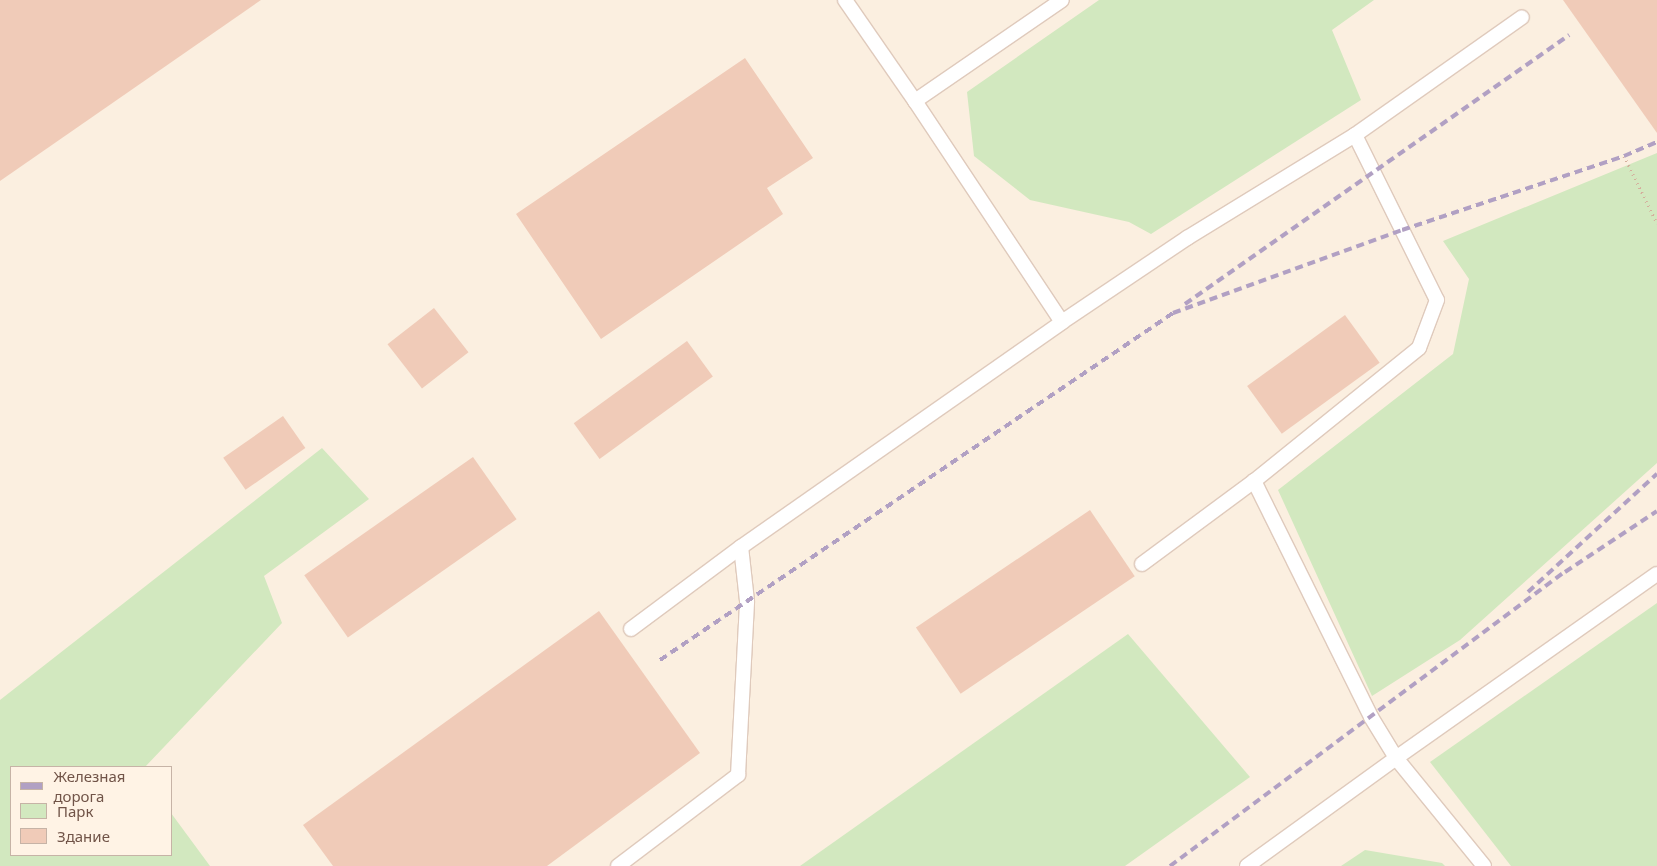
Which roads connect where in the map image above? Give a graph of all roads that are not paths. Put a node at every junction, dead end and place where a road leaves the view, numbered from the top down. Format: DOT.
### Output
graph roads {
  1 [pos="845,0"];
  2 [pos="1062,0"];
  3 [pos="1522,16"];
  4 [pos="915,101"];
  5 [pos="1355,135"];
  6 [pos="1062,322"];
  7 [pos="1254,481"];
  8 [pos="741,547"];
  9 [pos="1142,564"];
  10 [pos="1657,574"];
  11 [pos="631,629"];
  12 [pos="1396,758"];
  13 [pos="618,866"];
  14 [pos="1247,866"];
  15 [pos="1484,866"];
  1 -- 4 [label="lane"];
  2 -- 4 [label="lane"];
  3 -- 5 [label="lane"];
  4 -- 6 [label="lane"];
  5 -- 6 [label="lane"];
  5 -- 7 [label="lane"];
  6 -- 8 [label="lane"];
  7 -- 9 [label="lane"];
  7 -- 12 [label="lane"];
  8 -- 11 [label="lane"];
  8 -- 13 [label="lane"];
  10 -- 12 [label="lane"];
  12 -- 14 [label="lane"];
  12 -- 15 [label="lane"];
}
